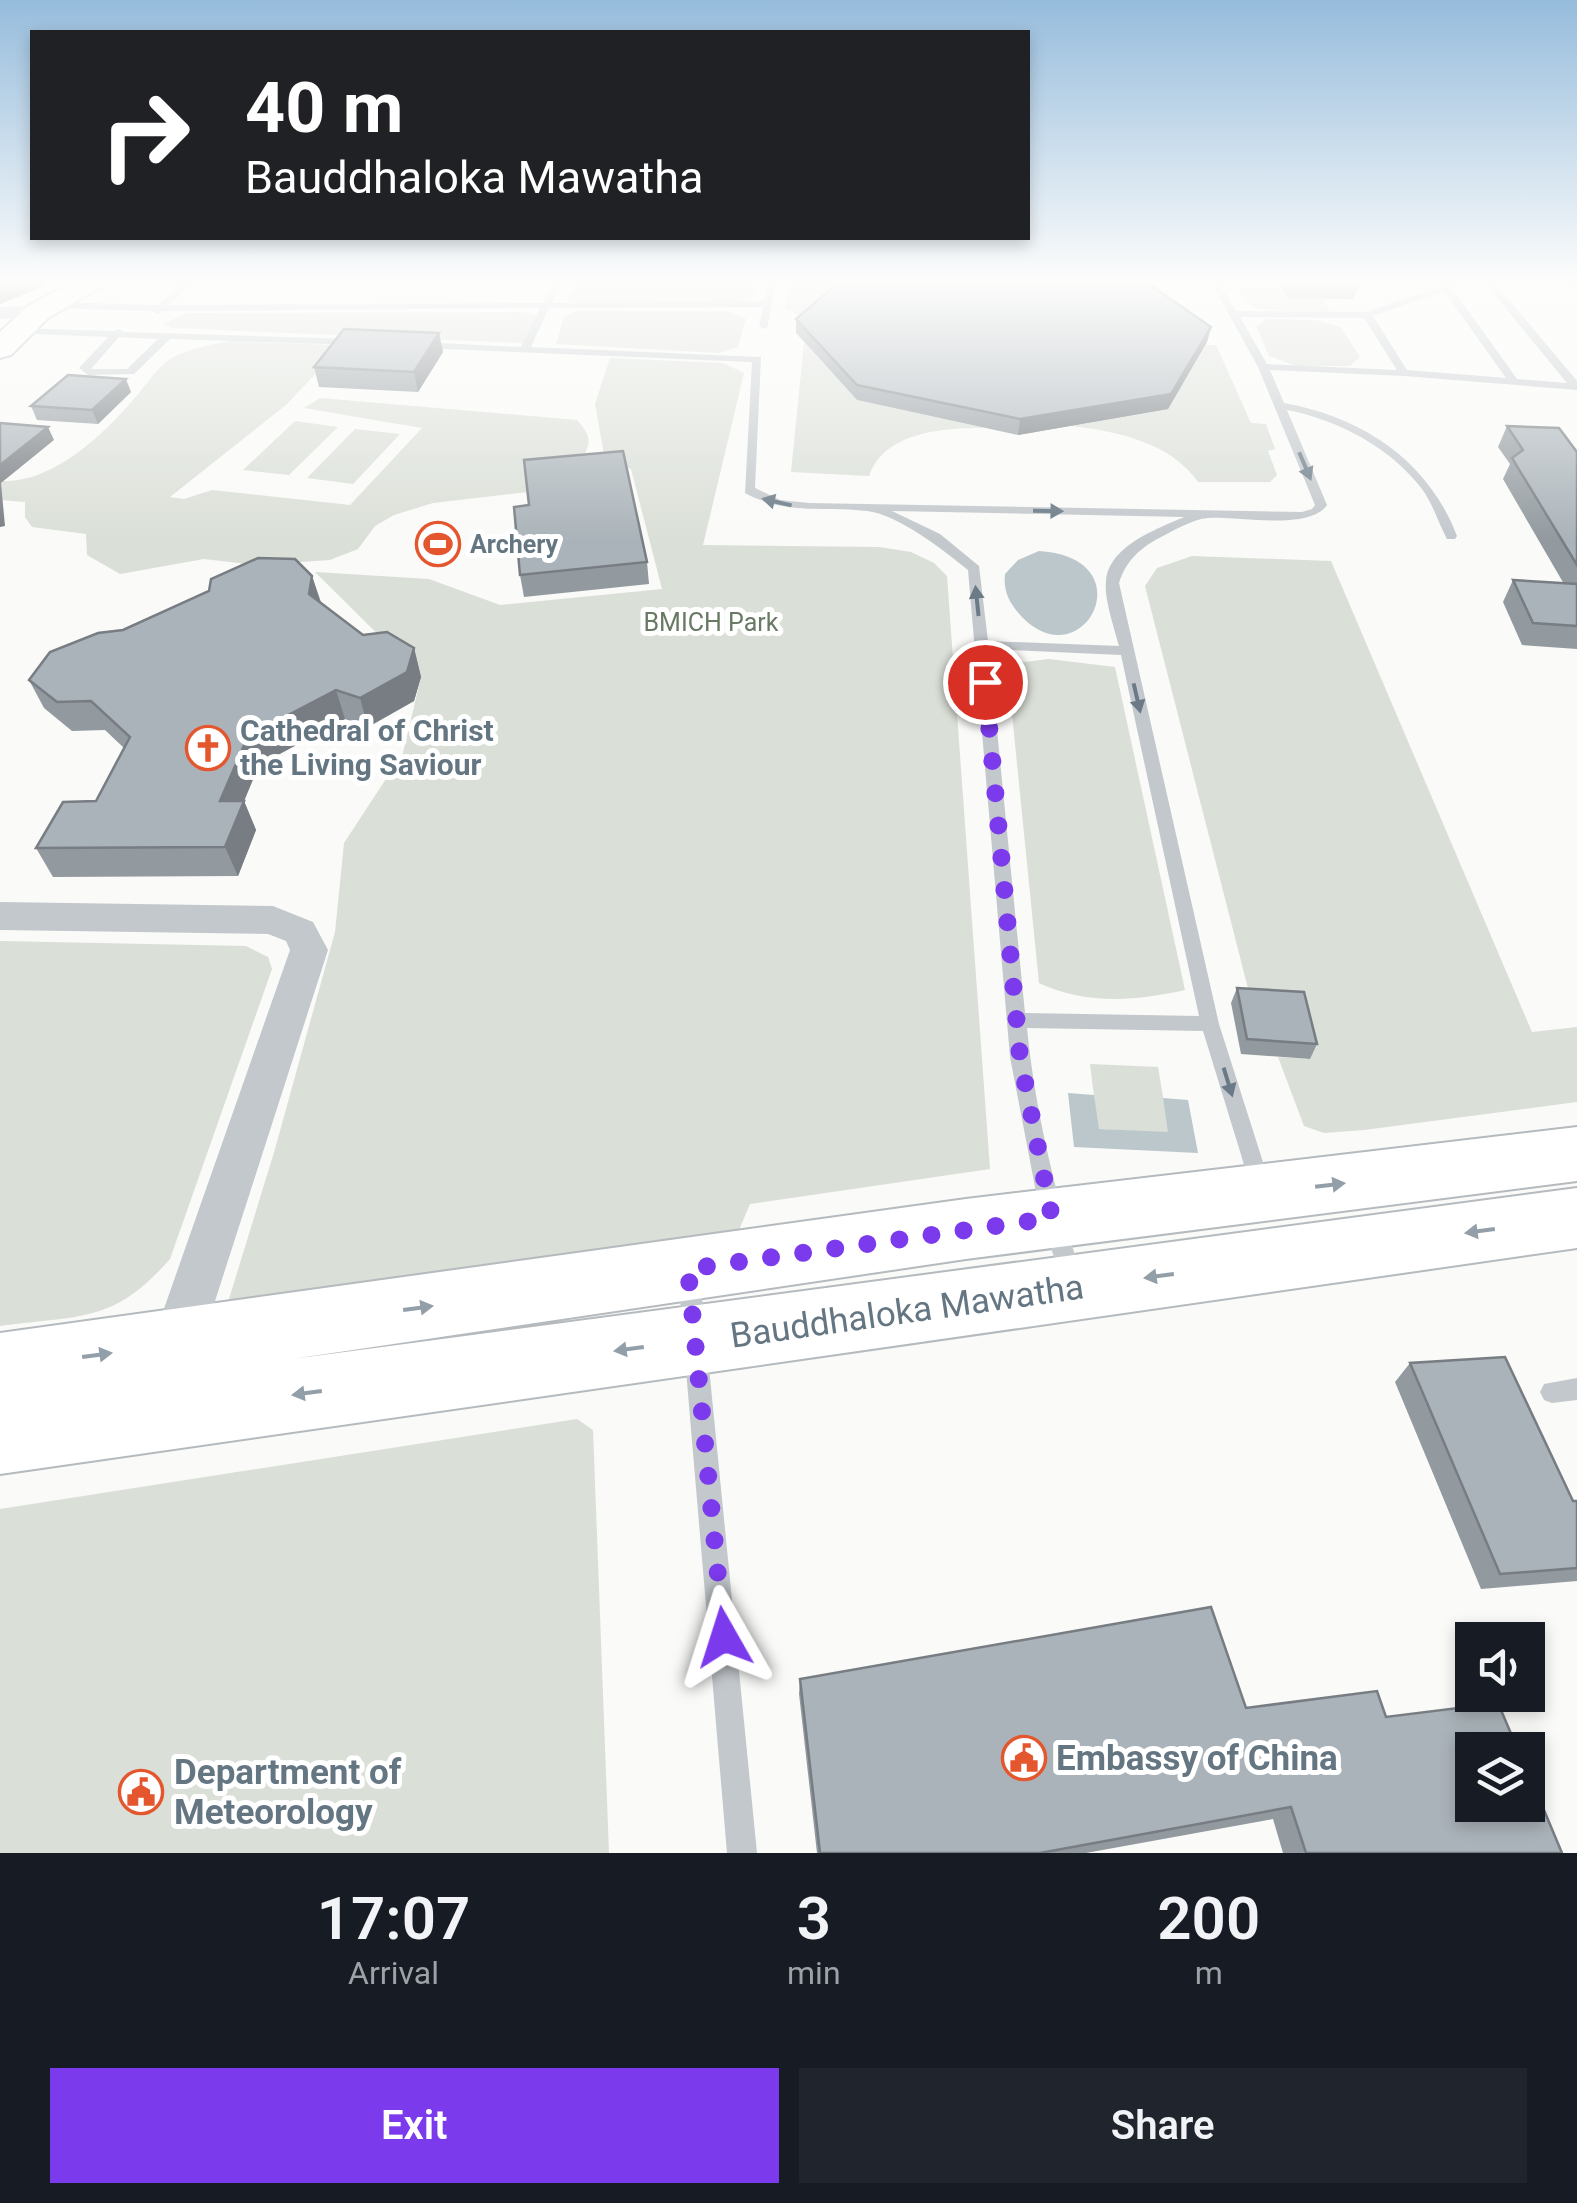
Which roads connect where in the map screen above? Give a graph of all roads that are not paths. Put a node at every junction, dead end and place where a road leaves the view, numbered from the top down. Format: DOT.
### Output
graph roads {
  1 [pos="84,368"];
  2 [pos="134,368"];
  3 [pos="757,368"];
  4 [pos="1264,368"];
  5 [pos="1298,368"];
  6 [pos="1401,368"];
  7 [pos="1504,368"];
  8 [pos="1404,373"];
  9 [pos="1513,381"];
  10 [pos="1576,387"];
  11 [pos="1280,406"];
  12 [pos="874,507"];
  13 [pos="1202,514"];
  14 [pos="1451,536"];
  15 [pos="981,645"];
  16 [pos="1127,651"];
  17 [pos="0,916"];
  18 [pos="1016,1020"];
  19 [pos="1210,1024"];
  20 [pos="1577,1154"];
  21 [pos="1262,1193"];
  22 [pos="1052,1218"];
  23 [pos="1577,1218"];
  24 [pos="688,1269"];
  25 [pos="1074,1288"];
  26 [pos="696,1340"];
  27 [pos="174,1344"];
  28 [pos="0,1368"];
  29 [pos="1577,1389"];
  30 [pos="1552,1392"];
  31 [pos="164,1413"];
  32 [pos="0,1436"];
  33 [pos="742,1853"];
  1 -- 2 [label="lane"];
  12 -- 3 [label="lane, one-way"];
  4 -- 11 [label="lane"];
  5 -- 8 [label="lane"];
  6 -- 8 [label="lane"];
  7 -- 9 [label="lane"];
  8 -- 9 [label="lane"];
  9 -- 10 [label="lane"];
  11 -- 13 [label="lane, one-way"];
  11 -- 14 [label="lane"];
  12 -- 13 [label="lane, one-way"];
  15 -- 12 [label="lane, one-way"];
  13 -- 16 [label="lane"];
  15 -- 16 [label="lane"];
  15 -- 18 [label="lane"];
  16 -- 19 [label="lane, one-way"];
  17 -- 27 [label="street"];
  18 -- 19 [label="lane"];
  18 -- 22 [label="lane"];
  19 -- 21 [label="lane, one-way"];
  21 -- 20 [label="main road, one-way"];
  21 -- 22 [label="main road"];
  22 -- 24 [label="main road"];
  22 -- 25 [label="lane"];
  23 -- 25 [label="main road, Bauddhaloka Mawatha, one-way"];
  24 -- 26 [label="lane"];
  27 -- 24 [label="main road, one-way"];
  25 -- 26 [label="main road, Bauddhaloka Mawatha"];
  26 -- 31 [label="main road, Bauddhaloka Mawatha, one-way"];
  26 -- 33 [label="lane"];
  28 -- 27 [label="main road, one-way"];
  27 -- 31 [label="street"];
  29 -- 30 [label="lane"];
  31 -- 32 [label="main road, Bauddhaloka Mawatha"];
}
